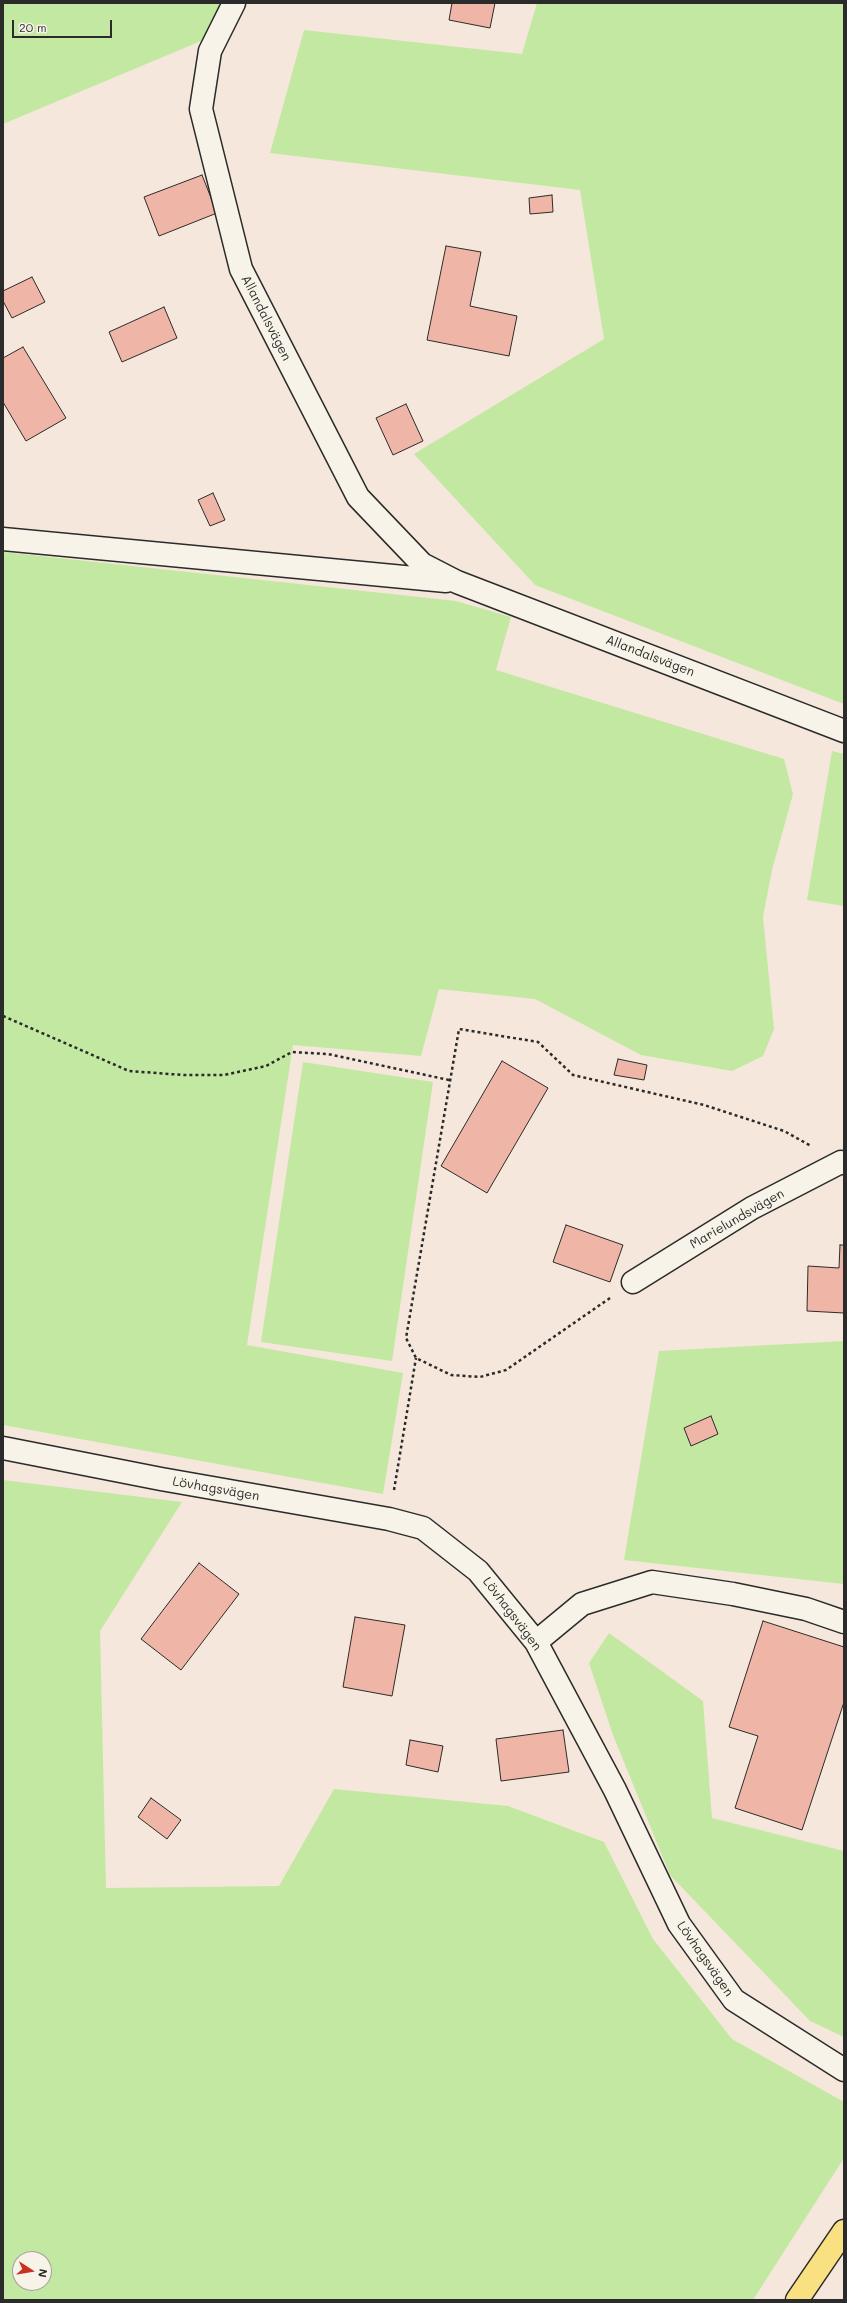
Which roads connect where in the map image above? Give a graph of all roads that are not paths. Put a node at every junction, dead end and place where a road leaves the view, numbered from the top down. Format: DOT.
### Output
graph roads {
  1 [pos="234,3"];
  2 [pos="3,539"];
  3 [pos="457,582"];
  4 [pos="844,731"];
  5 [pos="843,1163"];
  6 [pos="633,1282"];
  7 [pos="3,1448"];
  8 [pos="844,1622"];
  9 [pos="536,1642"];
  10 [pos="844,2070"];
  11 [pos="844,2231"];
  12 [pos="796,2300"];
  1 -- 3 [label="street, Allandalsvägen"];
  2 -- 3 [label="street, Allandalsvägen"];
  3 -- 4 [label="street, Allandalsvägen"];
  5 -- 6 [label="street, Marielundsvägen"];
  7 -- 9 [label="street, Lövhagsvägen"];
  8 -- 9 [label="street"];
  9 -- 10 [label="street, Lövhagsvägen"];
  11 -- 12 [label="main road"];
}
